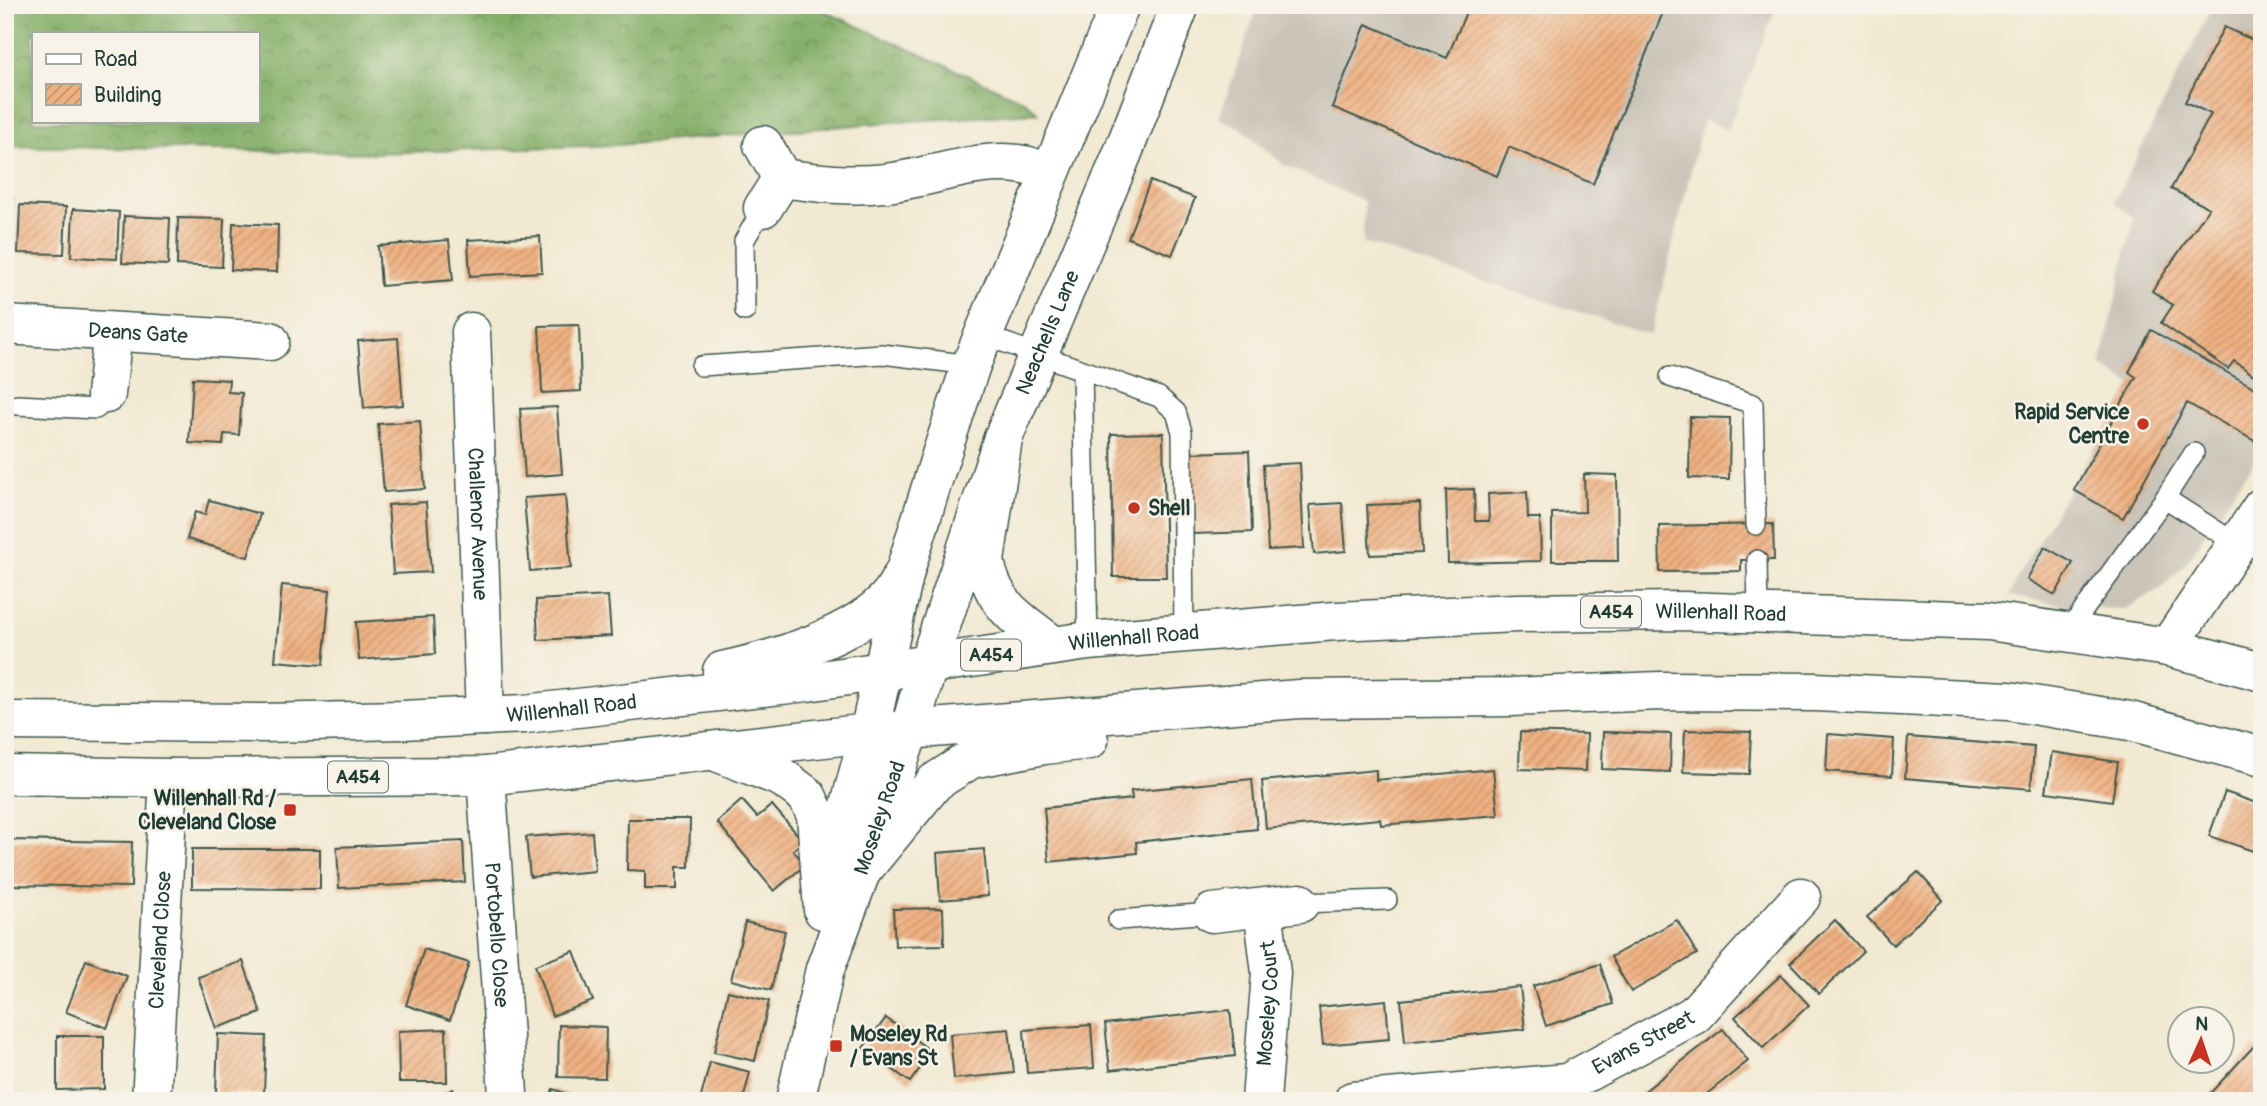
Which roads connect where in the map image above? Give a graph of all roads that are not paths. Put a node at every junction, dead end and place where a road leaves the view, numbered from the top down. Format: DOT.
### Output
graph roads {
  1 [pos="1120,5"];
  2 [pos="1180,5"];
  3 [pos="764,145"];
  4 [pos="1049,174"];
  5 [pos="773,193"];
  6 [pos="1104,197"];
  7 [pos="745,312"];
  8 [pos="5,325"];
  9 [pos="113,332"];
  10 [pos="471,332"];
  11 [pos="270,341"];
  12 [pos="977,350"];
  13 [pos="1038,356"];
  14 [pos="701,366"];
  15 [pos="1082,372"];
  16 [pos="1670,377"];
  17 [pos="106,394"];
  18 [pos="17,405"];
  19 [pos="1003,438"];
  20 [pos="2194,453"];
  21 [pos="2165,498"];
  22 [pos="2262,507"];
  23 [pos="1756,525"];
  24 [pos="2237,544"];
  25 [pos="1757,560"];
  26 [pos="905,571"];
  27 [pos="1758,613"];
  28 [pos="1184,633"];
  29 [pos="2067,633"];
  30 [pos="1071,643"];
  31 [pos="2168,647"];
  32 [pos="928,665"];
  33 [pos="884,669"];
  34 [pos="2262,672"];
  35 [pos="1299,699"];
  36 [pos="525,714"];
  37 [pos="485,716"];
  38 [pos="5,721"];
  39 [pos="910,729"];
  40 [pos="869,733"];
  41 [pos="710,750"];
  42 [pos="2262,757"];
  43 [pos="5,775"];
  44 [pos="486,776"];
  45 [pos="169,778"];
  46 [pos="861,872"];
  47 [pos="1801,897"];
  48 [pos="1387,900"];
  49 [pos="1300,904"];
  50 [pos="1263,908"];
  51 [pos="823,910"];
  52 [pos="1212,913"];
  53 [pos="1118,920"];
  54 [pos="825,968"];
  55 [pos="508,1094"];
  56 [pos="1464,1097"];
  57 [pos="151,1101"];
  58 [pos="795,1101"];
  59 [pos="1261,1101"];
  60 [pos="1353,1101"];
  1 -- 4 [label="main road"];
  2 -- 6 [label="main road, Neachells Lane"];
  3 -- 5 [label="main road"];
  4 -- 5 [label="main road"];
  4 -- 6 [label="main road"];
  4 -- 12 [label="main road"];
  5 -- 7 [label="lane"];
  6 -- 13 [label="main road, Neachells Lane"];
  8 -- 9 [label="main road, Deans Gate"];
  9 -- 11 [label="main road, Deans Gate"];
  9 -- 17 [label="main road"];
  10 -- 37 [label="main road, Challenor Avenue"];
  12 -- 13 [label="lane"];
  12 -- 14 [label="lane"];
  12 -- 26 [label="main road"];
  13 -- 15 [label="lane"];
  13 -- 19 [label="main road, Neachells Lane"];
  15 -- 28 [label="lane"];
  15 -- 30 [label="lane"];
  16 -- 23 [label="lane"];
  17 -- 18 [label="lane"];
  19 -- 30 [label="main road"];
  19 -- 32 [label="main road, Neachells Lane"];
  20 -- 21 [label="lane"];
  21 -- 24 [label="lane"];
  21 -- 29 [label="lane"];
  22 -- 24 [label="main road"];
  24 -- 31 [label="main road"];
  25 -- 27 [label="lane"];
  26 -- 33 [label="main road"];
  26 -- 36 [label="main road"];
  27 -- 28 [label="main road, Willenhall Road / A454"];
  27 -- 29 [label="main road, Willenhall Road / A454"];
  28 -- 30 [label="main road, Willenhall Road / A454"];
  29 -- 31 [label="main road, Willenhall Road / A454"];
  30 -- 32 [label="main road, Willenhall Road / A454"];
  31 -- 34 [label="main road, Willenhall Road / A454"];
  32 -- 33 [label="main road, Willenhall Road / A454"];
  32 -- 39 [label="main road, Moseley Road"];
  33 -- 36 [label="main road, Willenhall Road / A454"];
  33 -- 40 [label="main road, Moseley Road"];
  35 -- 39 [label="main road, A454"];
  35 -- 42 [label="main road, A454"];
  35 -- 46 [label="main road"];
  36 -- 37 [label="main road, Willenhall Road / A454"];
  37 -- 38 [label="main road, Willenhall Road / A454"];
  39 -- 40 [label="main road, A454"];
  39 -- 46 [label="main road, Moseley Road"];
  40 -- 41 [label="main road, A454"];
  40 -- 51 [label="main road, Moseley Road"];
  41 -- 44 [label="main road, A454"];
  41 -- 51 [label="main road"];
  43 -- 45 [label="main road, A454"];
  44 -- 45 [label="main road, A454"];
  44 -- 55 [label="main road, Portobello Close"];
  45 -- 57 [label="main road, Cleveland Close"];
  46 -- 54 [label="main road, Moseley Road"];
  47 -- 56 [label="main road, Evans Street"];
  48 -- 49 [label="lane"];
  49 -- 50 [label="main road"];
  50 -- 52 [label="main road"];
  50 -- 59 [label="main road, Moseley Court"];
  51 -- 54 [label="main road, Moseley Road"];
  52 -- 53 [label="lane"];
  54 -- 58 [label="main road, Moseley Road"];
  56 -- 60 [label="main road, Evans Street"];
}
